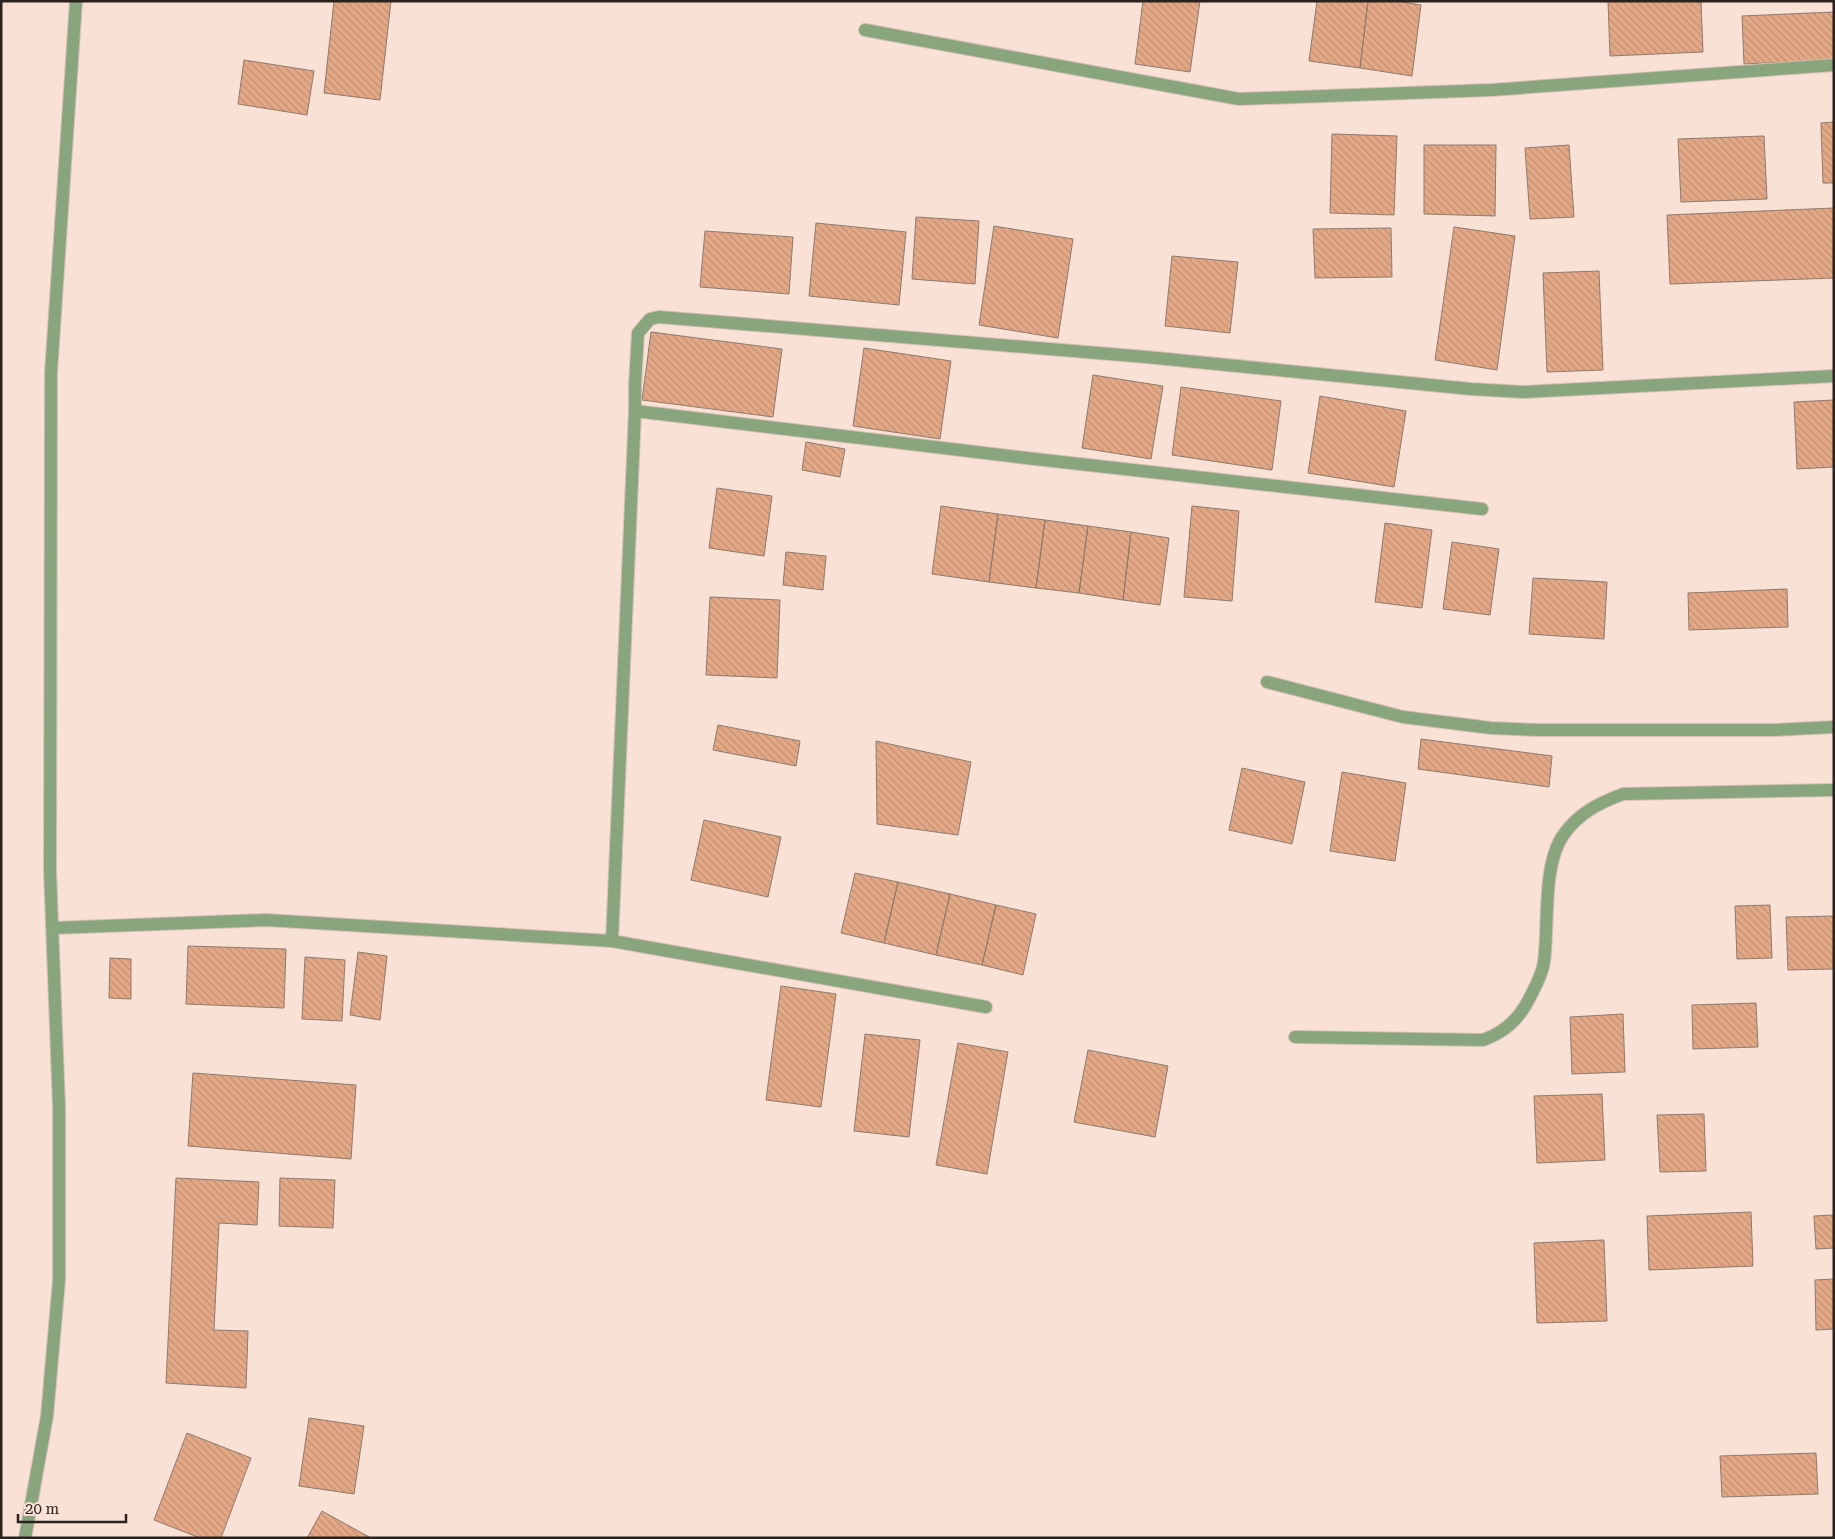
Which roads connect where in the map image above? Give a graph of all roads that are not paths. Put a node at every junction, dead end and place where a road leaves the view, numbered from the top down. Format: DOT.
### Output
graph roads {
  1 [pos="76,1"];
  2 [pos="865,30"];
  3 [pos="1834,65"];
  4 [pos="1834,376"];
  5 [pos="635,411"];
  6 [pos="1482,509"];
  7 [pos="1267,682"];
  8 [pos="1834,727"];
  9 [pos="1834,790"];
  10 [pos="53,928"];
  11 [pos="612,941"];
  12 [pos="986,1007"];
  13 [pos="1295,1037"];
  14 [pos="25,1538"];
  1 -- 10 [label="street"];
  2 -- 3 [label="street"];
  4 -- 5 [label="street"];
  5 -- 6 [label="street"];
  5 -- 11 [label="street"];
  7 -- 8 [label="street"];
  9 -- 13 [label="street"];
  10 -- 11 [label="street"];
  10 -- 14 [label="street"];
  11 -- 12 [label="street"];
}
